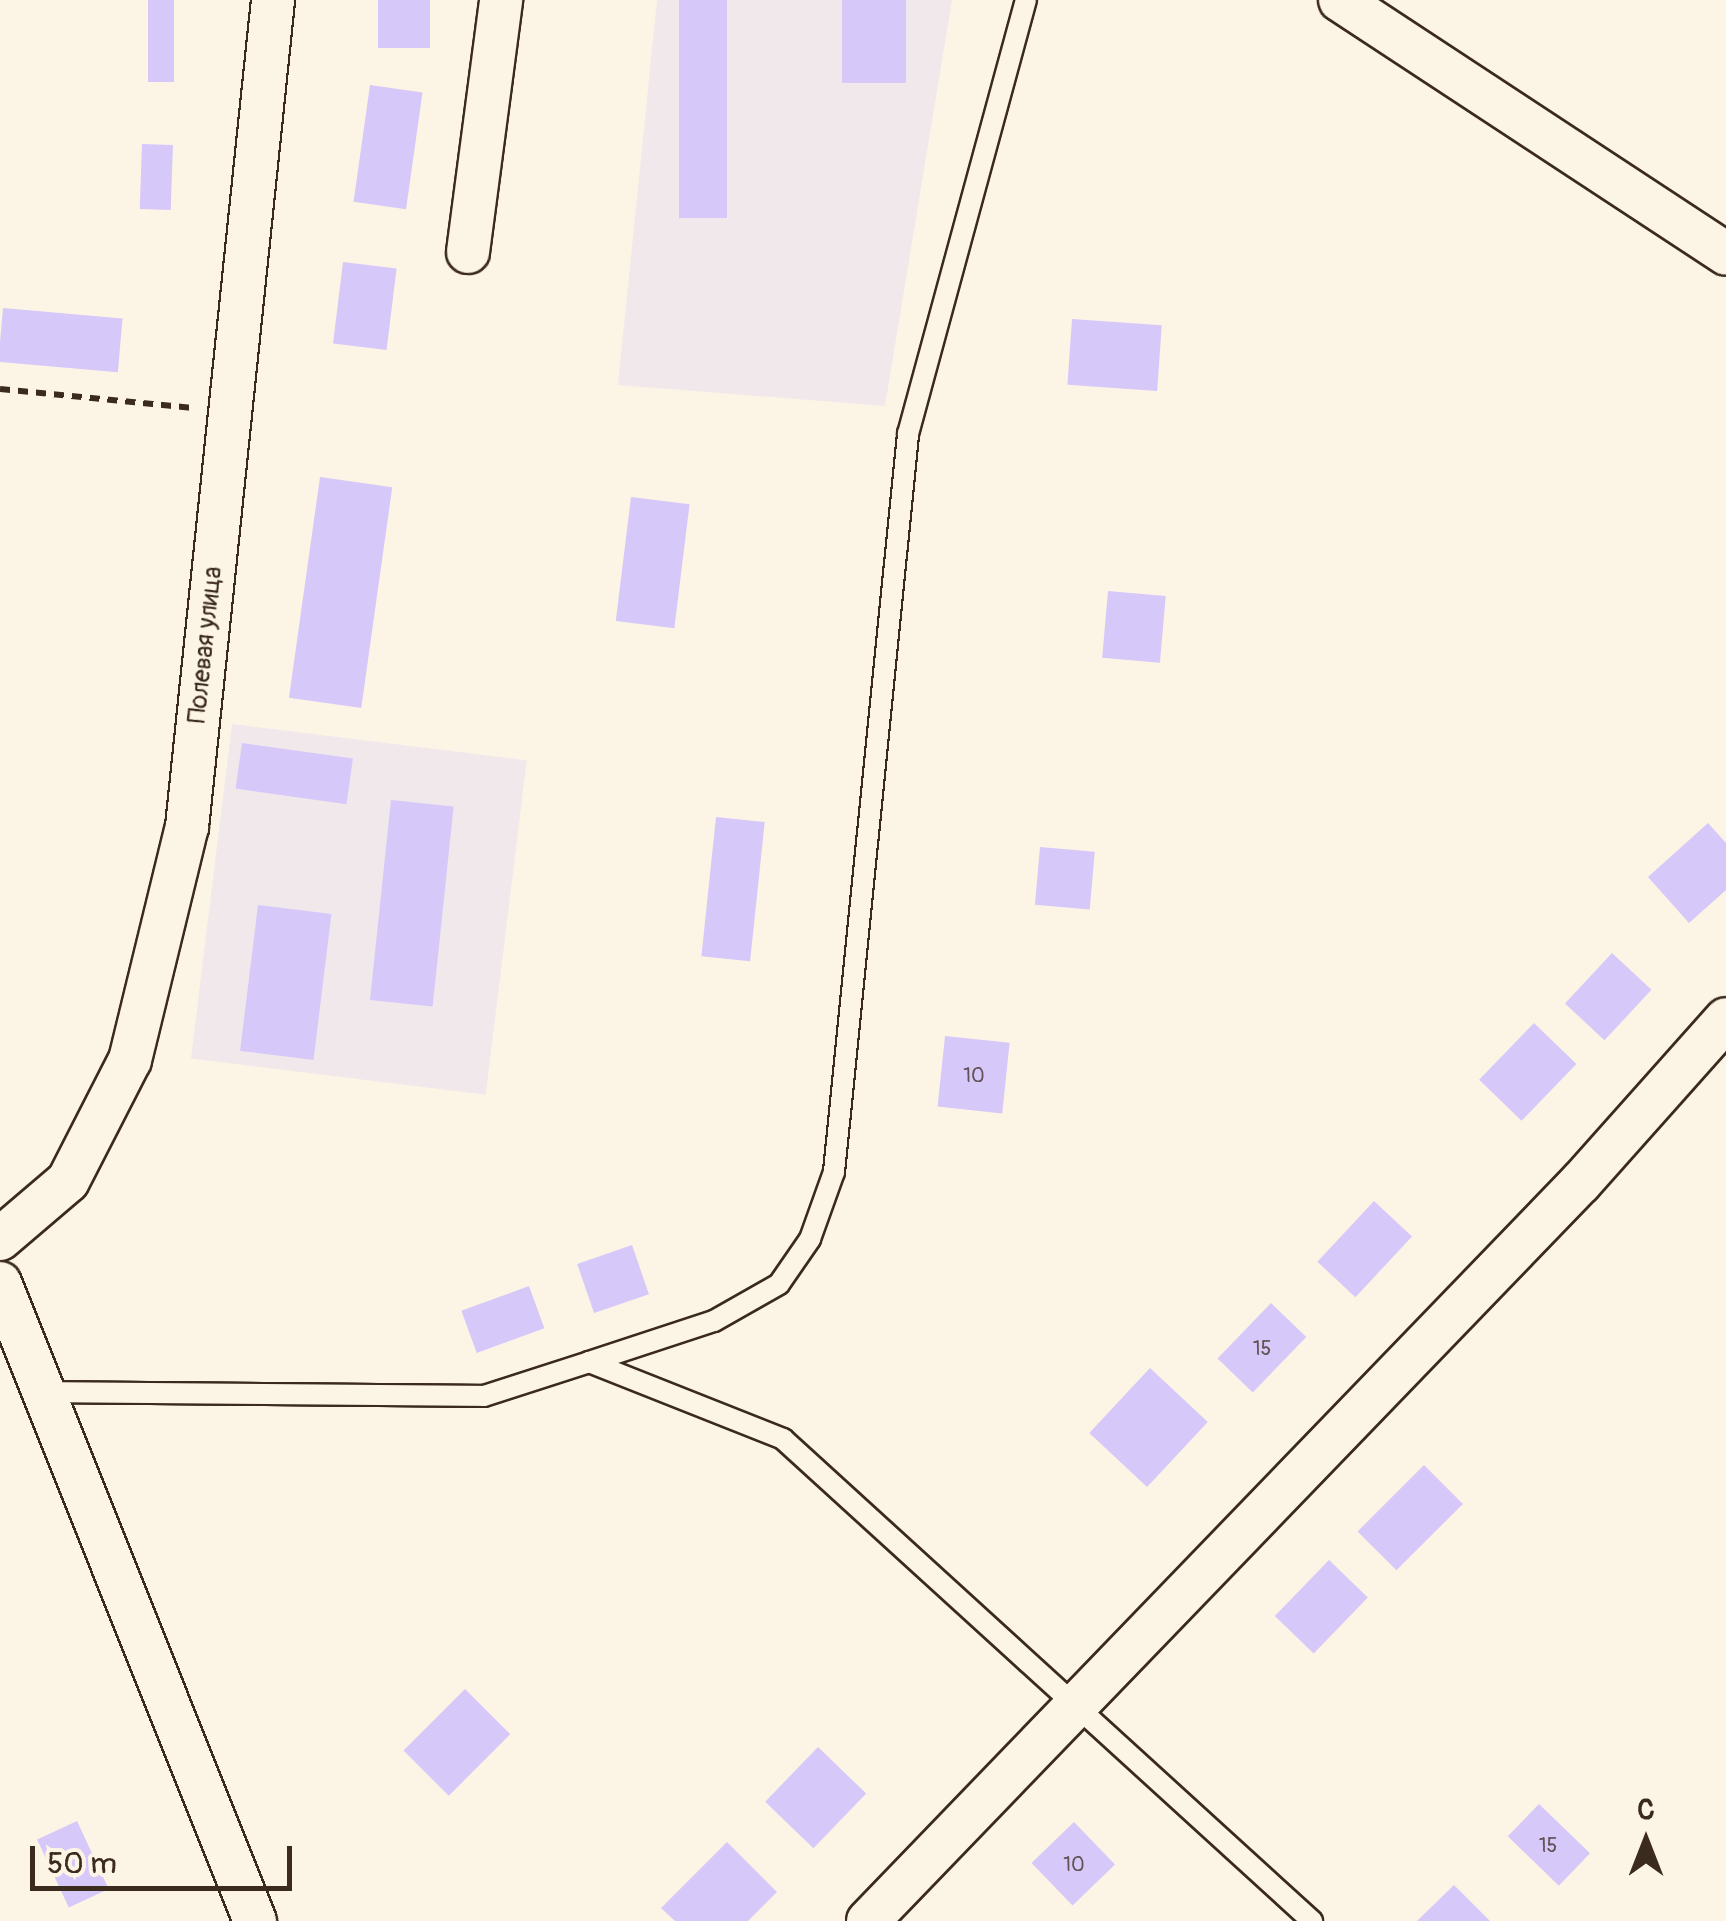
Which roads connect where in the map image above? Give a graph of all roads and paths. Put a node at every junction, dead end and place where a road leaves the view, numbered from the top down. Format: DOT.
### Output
graph roads {
  1 [pos="273,0"];
  2 [pos="501,0"];
  3 [pos="1026,0"];
  4 [pos="1340,0"];
  5 [pos="468,252"];
  6 [pos="1726,254"];
  7 [pos="0,390"];
  8 [pos="230,412"];
  9 [pos="1726,1019"];
  10 [pos="0,1239"];
  11 [pos="0,1283"];
  12 [pos="589,1362"];
  13 [pos="44,1392"];
  14 [pos="1074,1708"];
  15 [pos="255,1921"];
  16 [pos="868,1921"];
  17 [pos="1312,1921"];
  1 -- 8 [label="street, Полевая улица"];
  2 -- 5 [label="street"];
  3 -- 12 [label="lane"];
  4 -- 6 [label="street"];
  7 -- 8 [label="path"];
  8 -- 10 [label="street, Полевая улица"];
  9 -- 14 [label="street"];
  11 -- 13 [label="street"];
  12 -- 13 [label="lane"];
  12 -- 14 [label="lane"];
  13 -- 15 [label="street"];
  14 -- 16 [label="street"];
  14 -- 17 [label="lane"];
}
